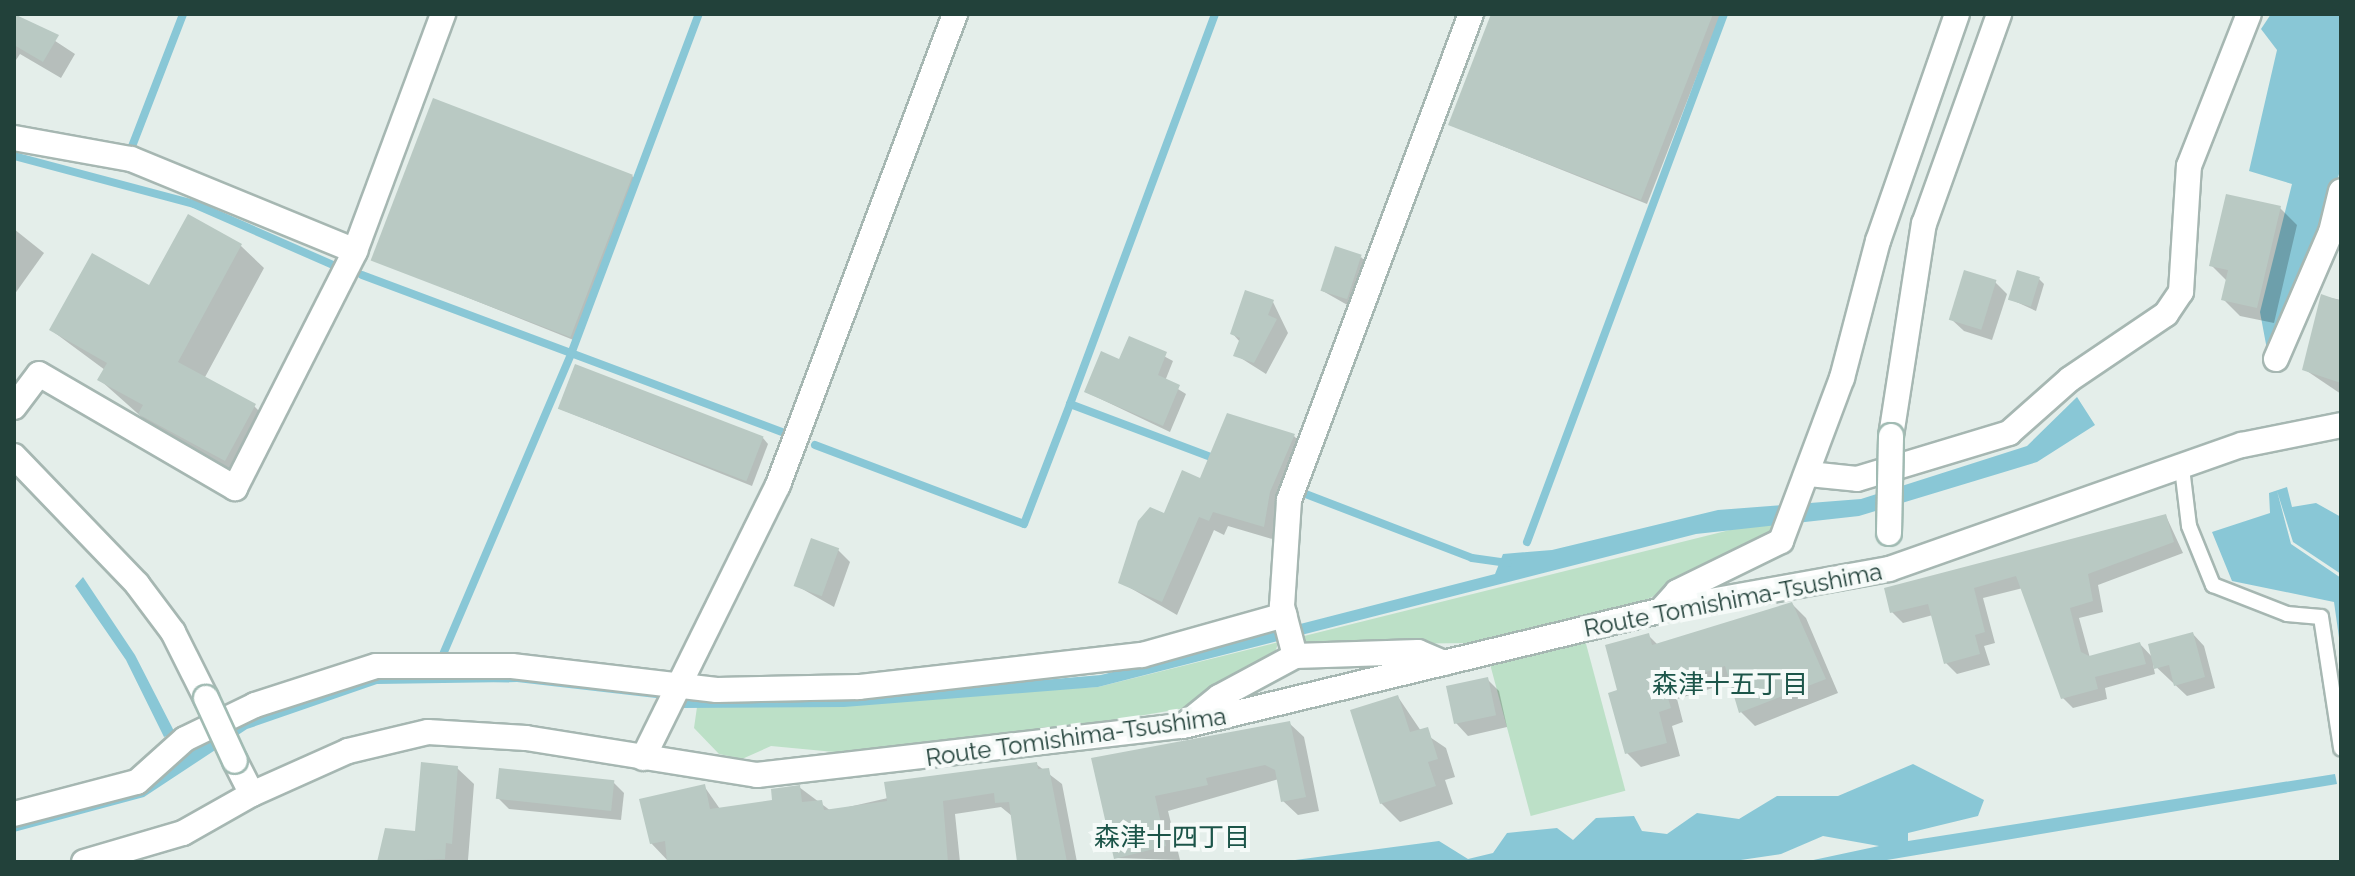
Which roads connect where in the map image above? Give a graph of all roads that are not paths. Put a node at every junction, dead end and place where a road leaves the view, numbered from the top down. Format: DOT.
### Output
graph roads {
  1 [pos="443,14"];
  2 [pos="955,14"];
  3 [pos="1471,14"];
  4 [pos="1957,14"];
  5 [pos="1999,14"];
  6 [pos="2249,14"];
  7 [pos="14,138"];
  8 [pos="2341,191"];
  9 [pos="2336,234"];
  10 [pos="355,251"];
  11 [pos="2276,359"];
  12 [pos="14,407"];
  13 [pos="2341,425"];
  14 [pos="14,456"];
  15 [pos="2182,468"];
  16 [pos="1809,474"];
  17 [pos="1889,569"];
  18 [pos="1661,610"];
  19 [pos="1289,634"];
  20 [pos="1444,663"];
  21 [pos="678,685"];
  22 [pos="1183,726"];
  23 [pos="2341,748"];
  24 [pos="643,758"];
  25 [pos="252,794"];
  26 [pos="14,814"];
  27 [pos="84,862"];
  1 -- 10 [label="street"];
  2 -- 21 [label="street"];
  3 -- 19 [label="street"];
  4 -- 16 [label="street"];
  5 -- 17 [label="street, bridge"];
  6 -- 16 [label="street"];
  7 -- 10 [label="street"];
  8 -- 9 [label="street"];
  9 -- 11 [label="street"];
  10 -- 12 [label="street"];
  13 -- 15 [label="street, Route Tomishima-Tsushima"];
  14 -- 25 [label="street, bridge"];
  15 -- 17 [label="street, Route Tomishima-Tsushima"];
  15 -- 23 [label="lane"];
  16 -- 18 [label="street"];
  17 -- 18 [label="street, Route Tomishima-Tsushima"];
  18 -- 20 [label="street, Route Tomishima-Tsushima"];
  19 -- 20 [label="street"];
  19 -- 21 [label="street"];
  19 -- 22 [label="street"];
  20 -- 22 [label="street, Route Tomishima-Tsushima"];
  21 -- 24 [label="street"];
  21 -- 26 [label="street"];
  22 -- 24 [label="street, Route Tomishima-Tsushima"];
  24 -- 25 [label="street, Route Tomishima-Tsushima"];
  25 -- 27 [label="street, Route Tomishima-Tsushima"];
}
